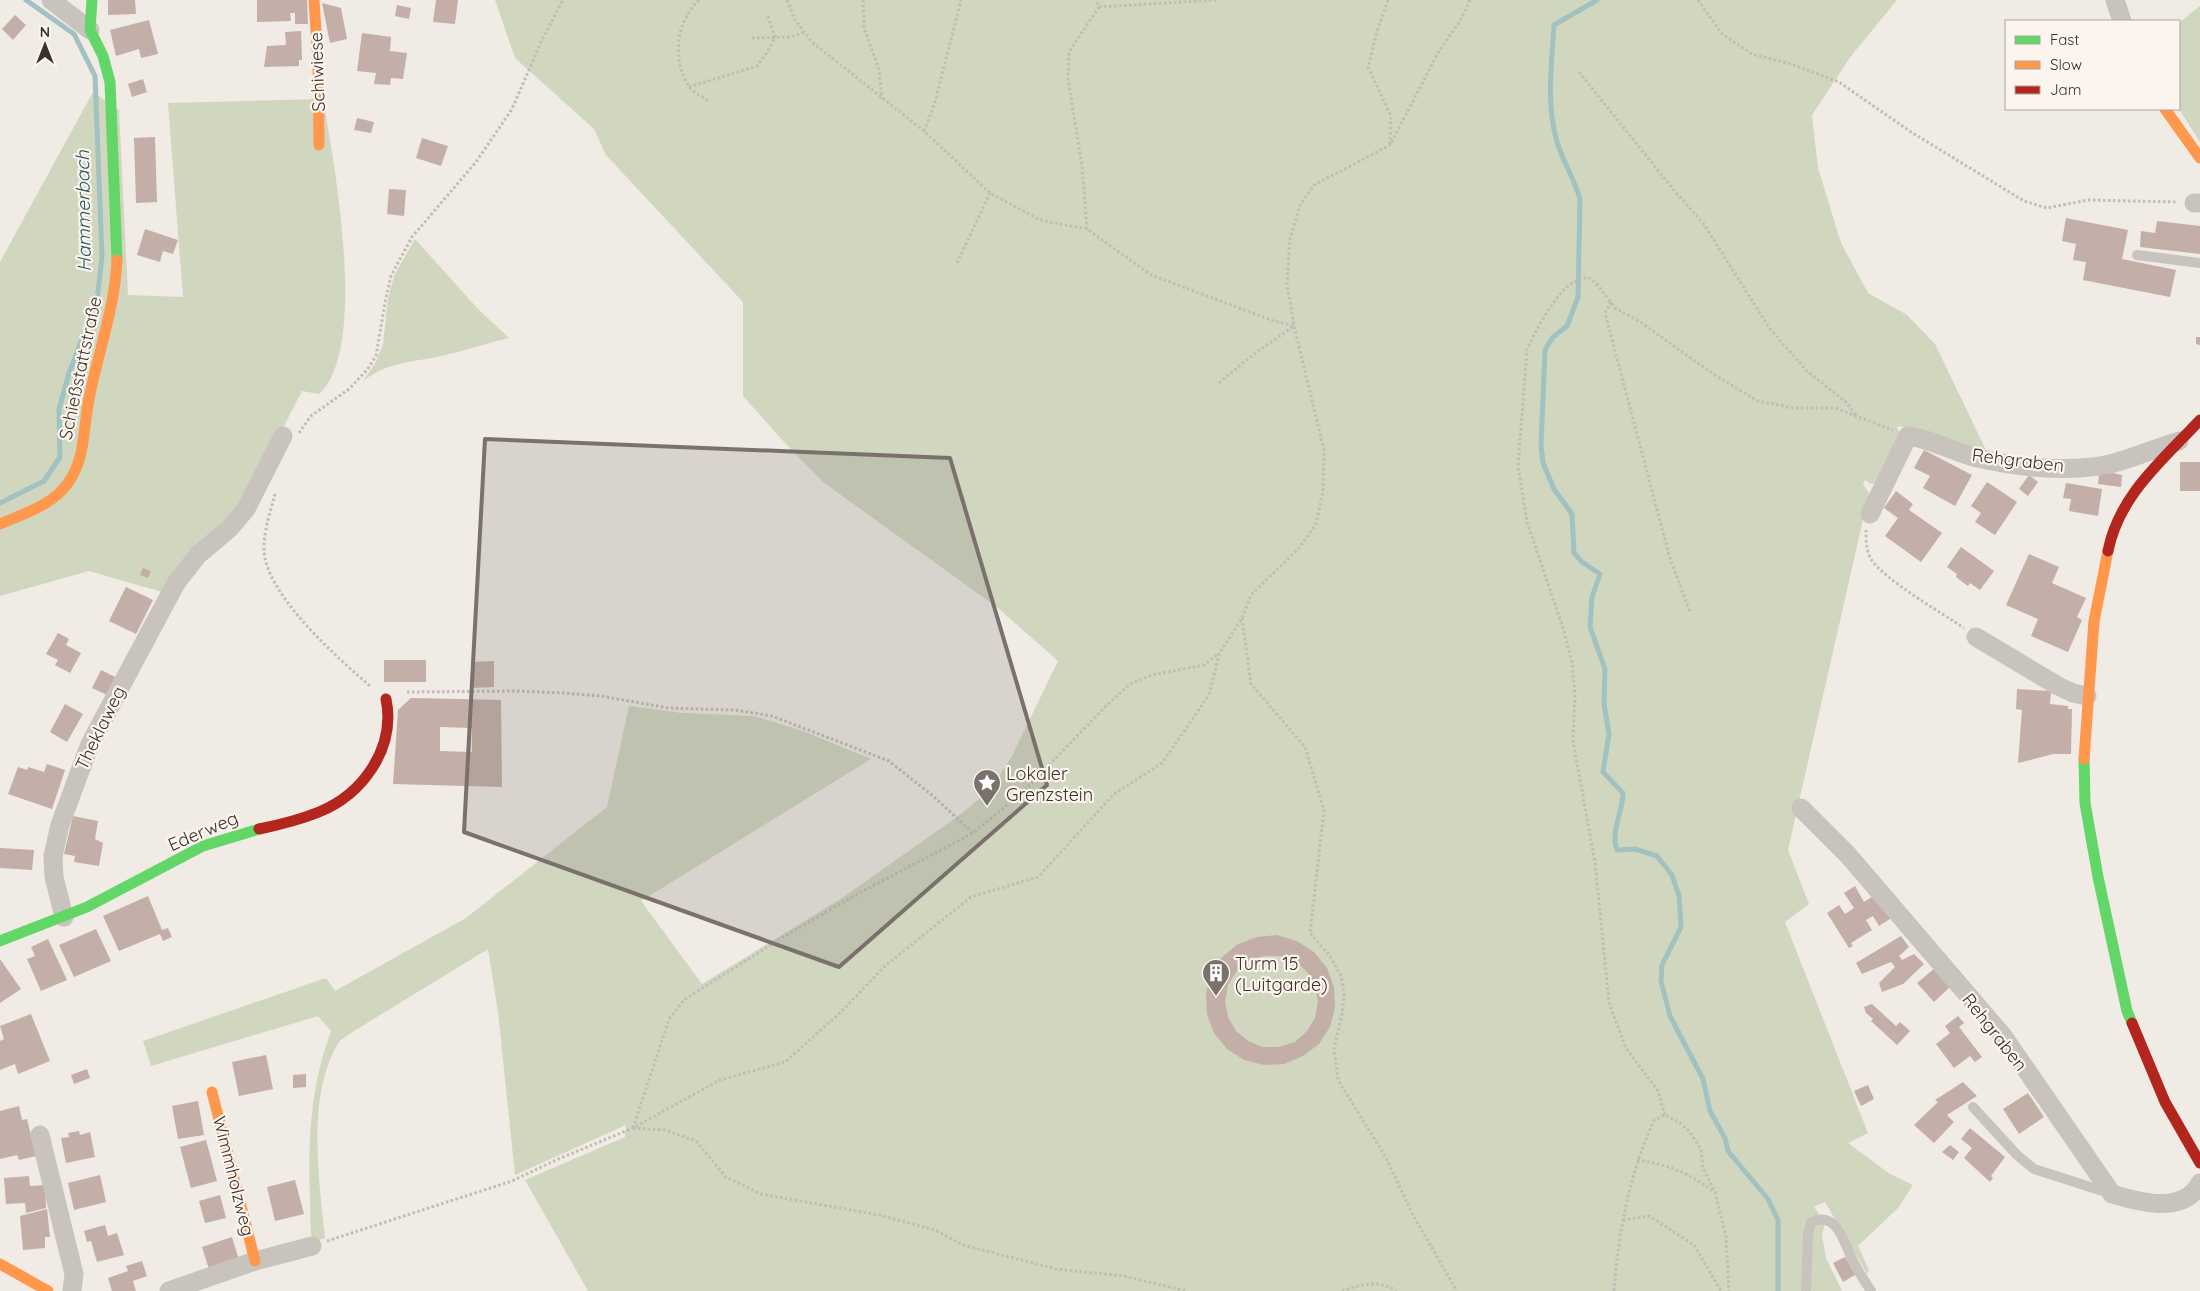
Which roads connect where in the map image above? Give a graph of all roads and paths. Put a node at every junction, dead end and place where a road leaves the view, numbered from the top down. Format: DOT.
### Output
graph roads {
  1 [pos="52,0"];
  2 [pos="92,0"];
  3 [pos="314,0"];
  4 [pos="563,0"];
  5 [pos="699,0"];
  6 [pos="786,0"];
  7 [pos="863,0"];
  8 [pos="961,0"];
  9 [pos="1096,0"];
  10 [pos="1218,0"];
  11 [pos="1388,0"];
  12 [pos="1470,0"];
  13 [pos="1698,0"];
  14 [pos="2115,0"];
  15 [pos="1099,7"];
  16 [pos="767,14"];
  17 [pos="2122,20"];
  18 [pos="90,30"];
  19 [pos="805,32"];
  20 [pos="775,37"];
  21 [pos="752,38"];
  22 [pos="1580,72"];
  23 [pos="689,87"];
  24 [pos="882,99"];
  25 [pos="710,102"];
  26 [pos="2166,110"];
  27 [pos="924,131"];
  28 [pos="319,145"];
  29 [pos="1390,145"];
  30 [pos="2200,158"];
  31 [pos="990,193"];
  32 [pos="2197,203"];
  33 [pos="1087,230"];
  34 [pos="2137,255"];
  35 [pos="957,263"];
  36 [pos="2200,263"];
  37 [pos="1611,302"];
  38 [pos="1294,326"];
  39 [pos="1219,383"];
  40 [pos="1856,416"];
  41 [pos="2200,420"];
  42 [pos="283,436"];
  43 [pos="1908,436"];
  44 [pos="2183,439"];
  45 [pos="276,491"];
  46 [pos="1870,514"];
  47 [pos="0,524"];
  48 [pos="1690,612"];
  49 [pos="1242,618"];
  50 [pos="1976,637"];
  51 [pos="1219,654"];
  52 [pos="2087,696"];
  53 [pos="386,699"];
  54 [pos="1801,808"];
  55 [pos="974,834"];
  56 [pos="64,917"];
  57 [pos="0,941"];
  58 [pos="212,1092"];
  59 [pos="1973,1107"];
  60 [pos="1665,1115"];
  61 [pos="633,1128"];
  62 [pos="40,1135"];
  63 [pos="1637,1160"];
  64 [pos="2200,1163"];
  65 [pos="2200,1183"];
  66 [pos="1715,1192"];
  67 [pos="2112,1194"];
  68 [pos="1623,1220"];
  69 [pos="312,1246"];
  70 [pos="255,1261"];
  71 [pos="0,1264"];
  72 [pos="1395,1290"];
  73 [pos="48,1291"];
  74 [pos="72,1291"];
  75 [pos="169,1291"];
  76 [pos="1186,1291"];
  77 [pos="1342,1291"];
  78 [pos="1457,1291"];
  79 [pos="1614,1291"];
  80 [pos="1721,1291"];
  81 [pos="1729,1291"];
  82 [pos="1806,1291"];
  83 [pos="1871,1291"];
  1 -- 18 [label="street"];
  2 -- 18 [label="street"];
  3 -- 28 [label="street, Schiwiese"];
  4 -- 42 [label="path"];
  5 -- 23 [label="path"];
  6 -- 19 [label="path"];
  7 -- 24 [label="path"];
  8 -- 27 [label="path"];
  9 -- 15 [label="path"];
  10 -- 15 [label="path"];
  11 -- 29 [label="path"];
  12 -- 29 [label="path"];
  13 -- 32 [label="path"];
  14 -- 17 [label="street"];
  15 -- 33 [label="path"];
  16 -- 20 [label="path"];
  18 -- 47 [label="street, Schießstattstraße"];
  19 -- 20 [label="path"];
  19 -- 24 [label="path"];
  20 -- 21 [label="path"];
  20 -- 23 [label="path"];
  22 -- 40 [label="path"];
  23 -- 25 [label="path"];
  24 -- 27 [label="path"];
  26 -- 30 [label="street"];
  27 -- 31 [label="path"];
  29 -- 38 [label="path"];
  31 -- 33 [label="path"];
  31 -- 35 [label="path"];
  33 -- 38 [label="path"];
  34 -- 36 [label="lane"];
  37 -- 40 [label="path"];
  37 -- 48 [label="path"];
  37 -- 60 [label="path"];
  38 -- 39 [label="path"];
  38 -- 49 [label="path"];
  40 -- 43 [label="path"];
  41 -- 44 [label="street, Rehgraben"];
  42 -- 56 [label="street, Theklaweg"];
  43 -- 44 [label="street, Rehgraben"];
  43 -- 46 [label="street"];
  44 -- 52 [label="street, Rehgraben"];
  45 -- 53 [label="path"];
  46 -- 50 [label="path"];
  49 -- 51 [label="path"];
  49 -- 78 [label="path"];
  50 -- 52 [label="street"];
  51 -- 55 [label="path"];
  51 -- 61 [label="path"];
  52 -- 64 [label="street, Rehgraben"];
  53 -- 55 [label="path"];
  53 -- 56 [label="street, Ederweg"];
  54 -- 67 [label="street, Rehgraben"];
  55 -- 61 [label="path"];
  56 -- 57 [label="street, Ederweg"];
  58 -- 70 [label="street, Wimmholzweg"];
  59 -- 67 [label="lane"];
  60 -- 63 [label="path"];
  60 -- 66 [label="path"];
  61 -- 69 [label="path"];
  61 -- 76 [label="path"];
  62 -- 74 [label="street"];
  63 -- 66 [label="path"];
  63 -- 68 [label="path"];
  65 -- 67 [label="street"];
  66 -- 81 [label="path"];
  68 -- 79 [label="path"];
  68 -- 80 [label="path"];
  69 -- 70 [label="street"];
  70 -- 75 [label="street"];
  71 -- 73 [label="street"];
  72 -- 77 [label="path"];
  82 -- 83 [label="lane"];
}
